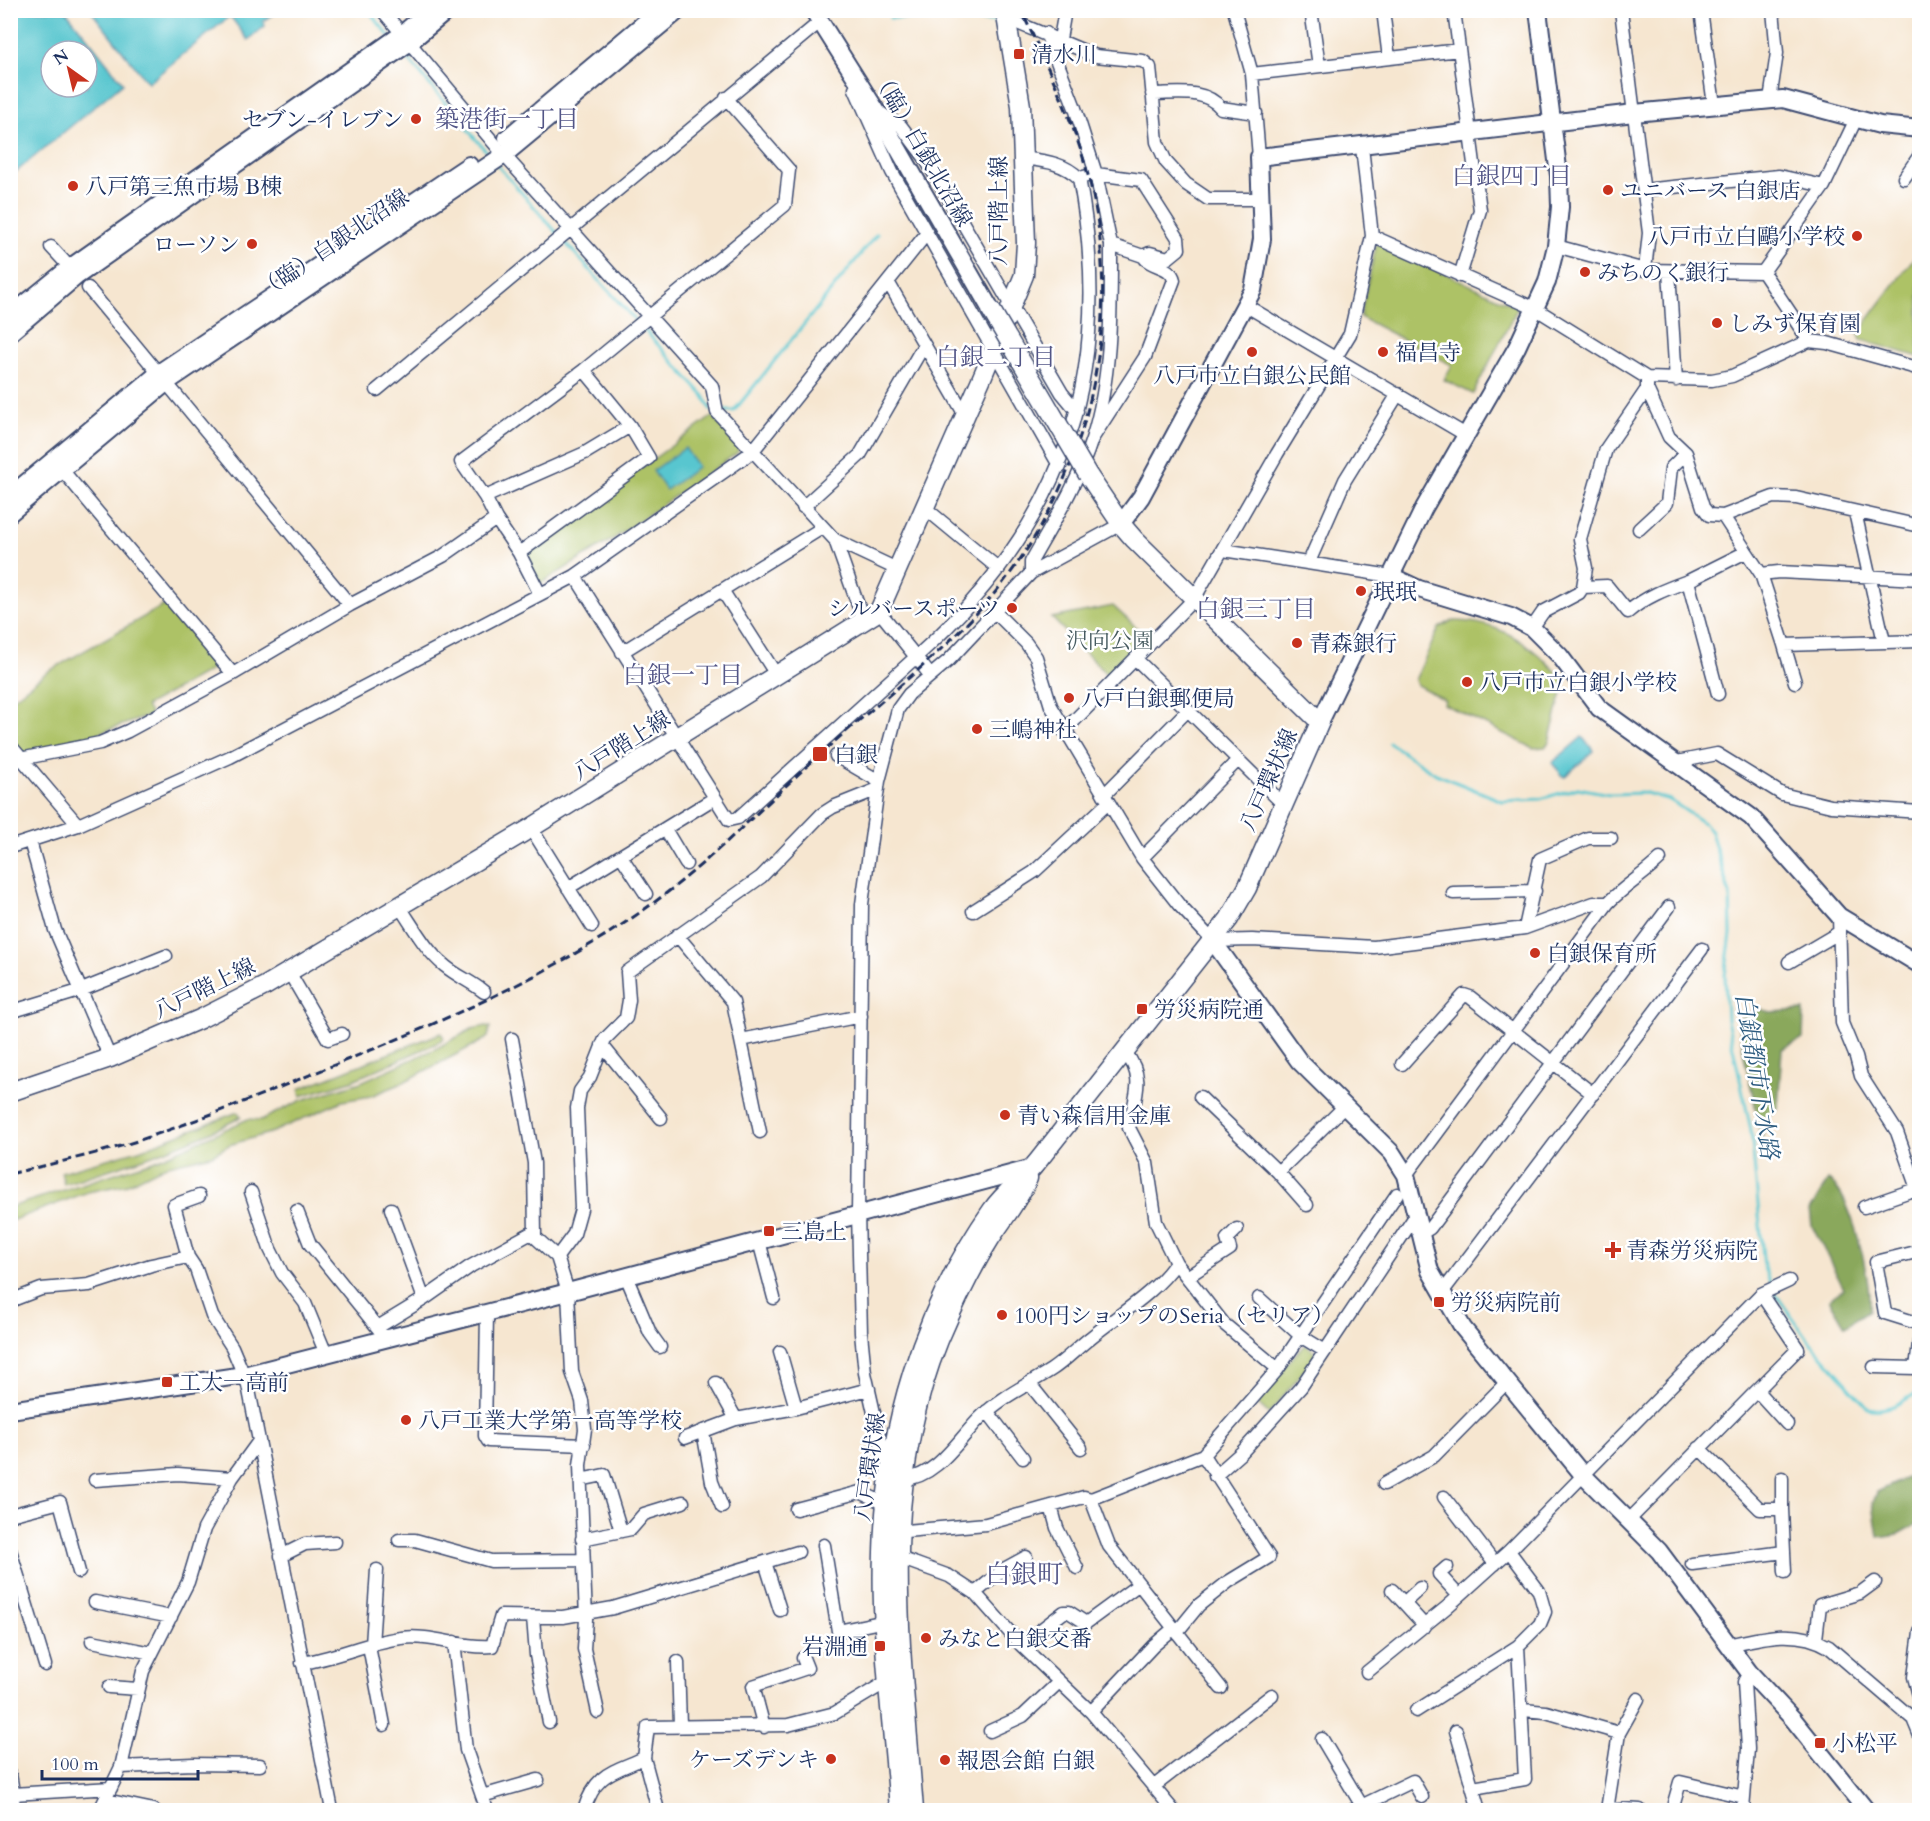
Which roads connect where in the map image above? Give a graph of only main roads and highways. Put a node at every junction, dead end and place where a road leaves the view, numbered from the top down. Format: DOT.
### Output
graph roads {
  1 [pos="1007,15"];
  2 [pos="991,310"];
  3 [pos="10,1092"];
  4 [pos="1033,1168"];
  5 [pos="891,1532"];
  6 [pos="897,1682"];
  7 [pos="899,1810"];
  8 [pos="914,1810"];
  1 -- 3 [label="main road, 八戸階上線"];
  2 -- 4 [label="main road, 八戸環状線, bridge"];
  4 -- 5 [label="main road, 八戸環状線"];
  4 -- 5 [label="main road, 八戸環状線"];
  5 -- 6 [label="main road, 八戸環状線"];
  5 -- 6 [label="main road, 八戸環状線"];
  6 -- 7 [label="main road, 八戸環状線"];
  6 -- 8 [label="main road, 八戸環状線"];
}
